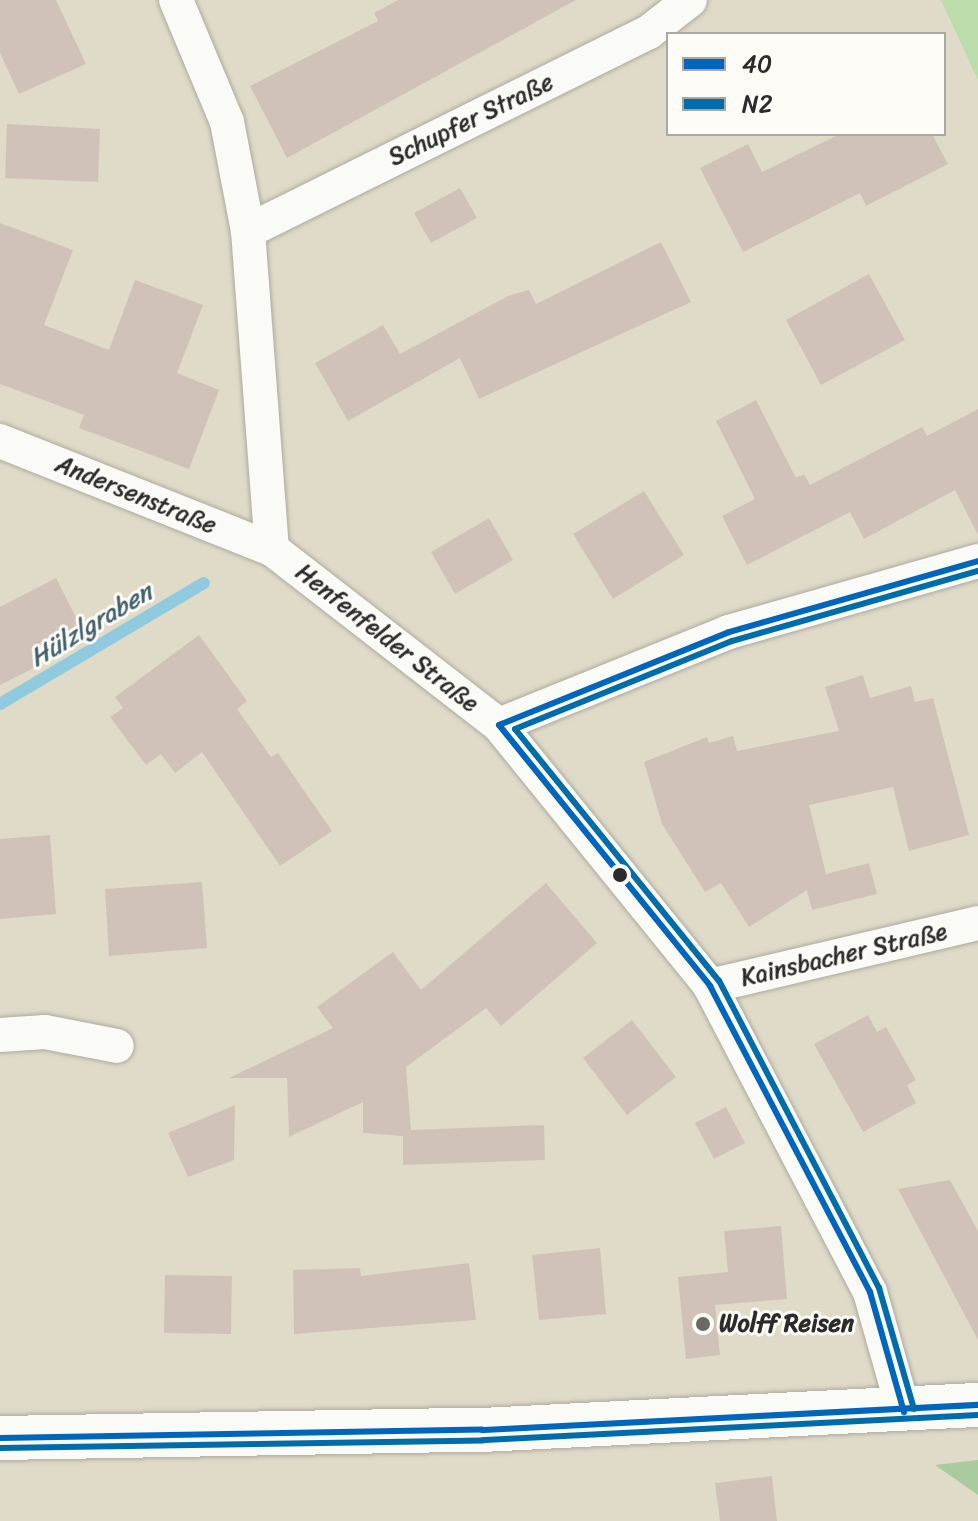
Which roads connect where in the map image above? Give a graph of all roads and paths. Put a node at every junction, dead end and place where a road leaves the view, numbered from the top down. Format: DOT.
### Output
graph roads {
  1 [pos="176,0"];
  2 [pos="690,0"];
  3 [pos="248,231"];
  4 [pos="0,441"];
  5 [pos="272,549"];
  6 [pos="978,561"];
  7 [pos="499,725"];
  8 [pos="978,923"];
  9 [pos="710,986"];
  10 [pos="0,1035"];
  11 [pos="117,1046"];
  12 [pos="978,1405"];
  13 [pos="904,1412"];
  14 [pos="0,1438"];
  1 -- 3 [label="street, Henfenfelder Straße"];
  2 -- 3 [label="street, Schupfer Straße"];
  3 -- 5 [label="street, Henfenfelder Straße"];
  4 -- 5 [label="street, Andersenstraße"];
  5 -- 7 [label="street, Henfenfelder Straße"];
  6 -- 7 [label="street"];
  7 -- 9 [label="street, Henfenfelder Straße"];
  8 -- 9 [label="street, Kainsbacher Straße"];
  9 -- 13 [label="street, Henfenfelder Straße"];
  10 -- 11 [label="street"];
  12 -- 13 [label="main road"];
  13 -- 14 [label="main road"];
}
